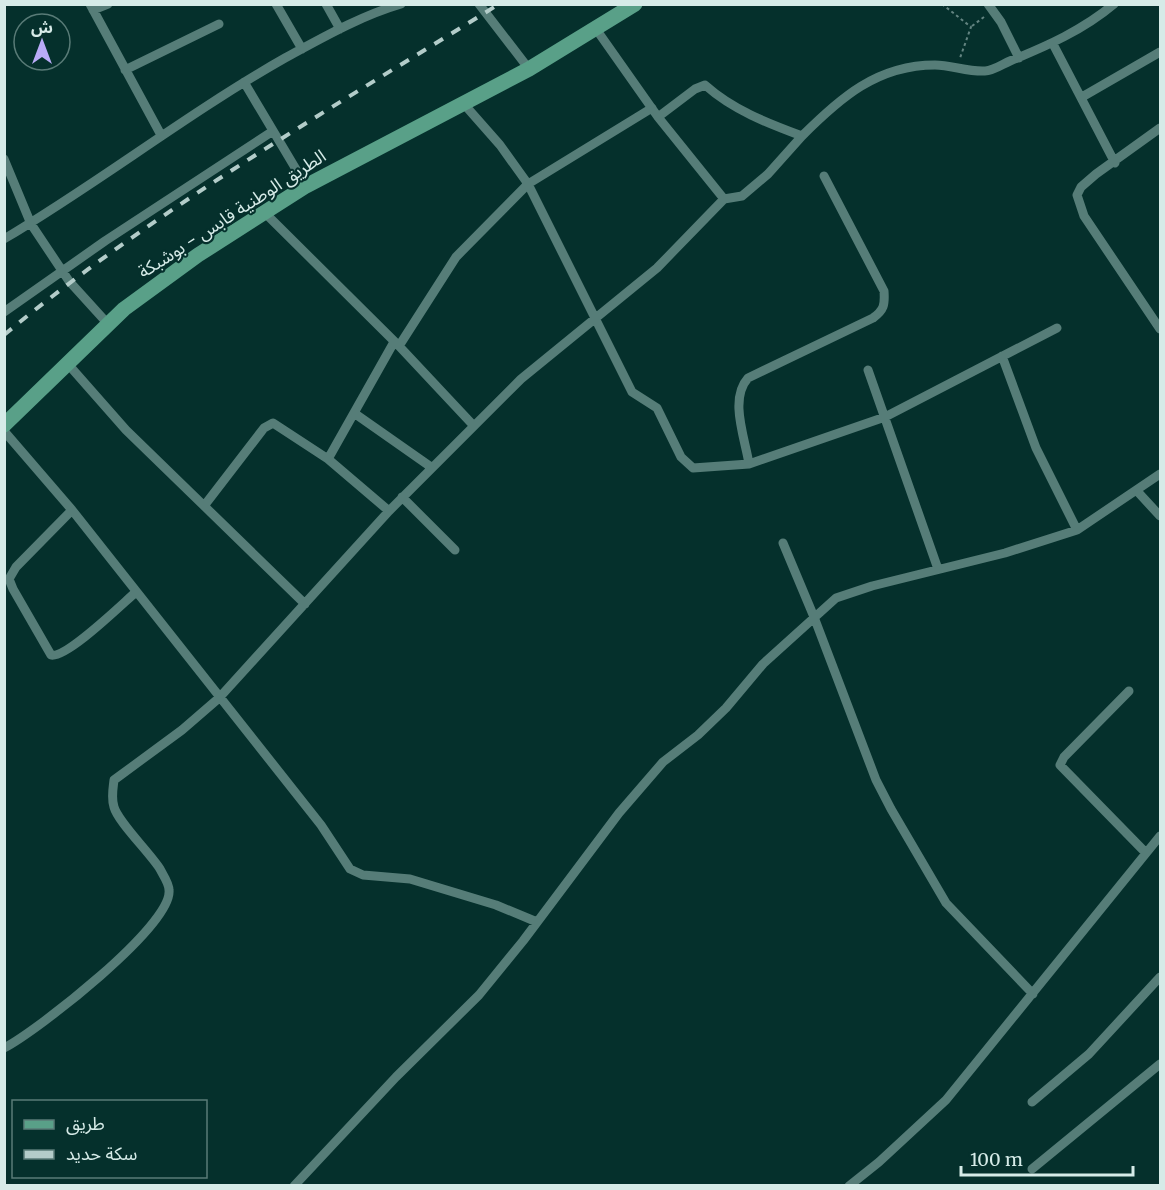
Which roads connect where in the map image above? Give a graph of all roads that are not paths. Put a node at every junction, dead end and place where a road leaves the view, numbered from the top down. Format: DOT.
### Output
graph roads {
  1 [pos="108,4"];
  2 [pos="276,4"];
  3 [pos="326,4"];
  4 [pos="401,4"];
  5 [pos="479,4"];
  6 [pos="635,4"];
  7 [pos="1114,4"];
  8 [pos="92,7"];
  9 [pos="989,8"];
  10 [pos="219,24"];
  11 [pos="596,28"];
  12 [pos="340,29"];
  13 [pos="1053,44"];
  14 [pos="302,49"];
  15 [pos="1161,52"];
  16 [pos="1019,58"];
  17 [pos="529,69"];
  18 [pos="125,70"];
  19 [pos="244,82"];
  20 [pos="1082,97"];
  21 [pos="463,103"];
  22 [pos="652,108"];
  23 [pos="658,117"];
  24 [pos="1161,128"];
  25 [pos="273,131"];
  26 [pos="161,135"];
  27 [pos="802,136"];
  28 [pos="4,159"];
  29 [pos="1116,163"];
  30 [pos="824,176"];
  31 [pos="528,184"];
  32 [pos="306,186"];
  33 [pos="724,199"];
  34 [pos="265,213"];
  35 [pos="31,224"];
  36 [pos="4,239"];
  37 [pos="62,271"];
  38 [pos="4,312"];
  39 [pos="595,317"];
  40 [pos="108,324"];
  41 [pos="1057,328"];
  42 [pos="1161,329"];
  43 [pos="397,344"];
  44 [pos="1002,356"];
  45 [pos="67,363"];
  46 [pos="868,370"];
  47 [pos="354,413"];
  48 [pos="885,417"];
  49 [pos="4,425"];
  50 [pos="473,425"];
  51 [pos="4,431"];
  52 [pos="328,459"];
  53 [pos="749,464"];
  54 [pos="431,467"];
  55 [pos="1161,474"];
  56 [pos="1137,491"];
  57 [pos="402,497"];
  58 [pos="204,506"];
  59 [pos="72,510"];
  60 [pos="389,512"];
  61 [pos="1161,516"];
  62 [pos="1077,530"];
  63 [pos="783,543"];
  64 [pos="455,550"];
  65 [pos="939,569"];
  66 [pos="136,592"];
  67 [pos="305,604"];
  68 [pos="814,616"];
  69 [pos="1129,691"];
  70 [pos="219,698"];
  71 [pos="1161,836"];
  72 [pos="1146,853"];
  73 [pos="537,922"];
  74 [pos="1161,977"];
  75 [pos="1033,994"];
  76 [pos="4,1048"];
  77 [pos="1161,1064"];
  78 [pos="1032,1102"];
  79 [pos="1032,1169"];
  80 [pos="294,1185"];
  81 [pos="849,1185"];
  1 -- 8 [label="street"];
  2 -- 14 [label="street"];
  3 -- 12 [label="street"];
  4 -- 12 [label="street"];
  5 -- 17 [label="street"];
  6 -- 11 [label="main road, الطريق الوطنية قابس - بوشبكة"];
  7 -- 13 [label="street"];
  8 -- 18 [label="street"];
  9 -- 16 [label="street"];
  10 -- 18 [label="street"];
  11 -- 17 [label="main road, الطريق الوطنية قابس - بوشبكة"];
  11 -- 22 [label="street"];
  12 -- 14 [label="street"];
  13 -- 16 [label="street"];
  13 -- 20 [label="street"];
  14 -- 19 [label="street"];
  15 -- 20 [label="street"];
  16 -- 27 [label="street"];
  17 -- 21 [label="main road, الطريق الوطنية قابس - بوشبكة"];
  18 -- 26 [label="street"];
  19 -- 25 [label="street"];
  19 -- 26 [label="street"];
  20 -- 29 [label="street"];
  21 -- 31 [label="street"];
  21 -- 32 [label="main road, الطريق الوطنية قابس - بوشبكة"];
  22 -- 23 [label="street"];
  22 -- 31 [label="street"];
  23 -- 27 [label="street"];
  23 -- 33 [label="street"];
  24 -- 29 [label="street"];
  25 -- 32 [label="street"];
  25 -- 37 [label="street"];
  26 -- 35 [label="street"];
  27 -- 33 [label="street"];
  28 -- 35 [label="street"];
  29 -- 42 [label="street"];
  30 -- 53 [label="street"];
  31 -- 39 [label="street"];
  31 -- 43 [label="street"];
  32 -- 34 [label="main road, الطريق الوطنية قابس - بوشبكة"];
  33 -- 39 [label="street"];
  34 -- 40 [label="main road, الطريق الوطنية قابس - بوشبكة"];
  34 -- 43 [label="street"];
  35 -- 36 [label="street"];
  35 -- 37 [label="street"];
  37 -- 38 [label="street"];
  37 -- 40 [label="street"];
  39 -- 50 [label="street"];
  39 -- 53 [label="street"];
  40 -- 45 [label="main road, الطريق الوطنية قابس - بوشبكة"];
  41 -- 44 [label="street"];
  43 -- 47 [label="street"];
  43 -- 50 [label="street"];
  44 -- 48 [label="street"];
  44 -- 62 [label="street"];
  45 -- 49 [label="main road, الطريق الوطنية قابس - بوشبكة"];
  45 -- 58 [label="street"];
  46 -- 48 [label="street"];
  47 -- 52 [label="street"];
  47 -- 54 [label="street"];
  48 -- 53 [label="street"];
  48 -- 65 [label="street"];
  50 -- 54 [label="street"];
  51 -- 59 [label="street"];
  52 -- 58 [label="street"];
  52 -- 60 [label="street"];
  54 -- 57 [label="street"];
  55 -- 56 [label="street"];
  56 -- 61 [label="street"];
  56 -- 62 [label="street"];
  57 -- 60 [label="street"];
  57 -- 64 [label="street"];
  58 -- 67 [label="street"];
  59 -- 66 [label="street"];
  59 -- 66 [label="street"];
  60 -- 67 [label="street"];
  62 -- 65 [label="street"];
  63 -- 68 [label="street"];
  65 -- 68 [label="street"];
  66 -- 70 [label="street"];
  67 -- 70 [label="street"];
  68 -- 73 [label="street"];
  68 -- 75 [label="street"];
  69 -- 72 [label="street"];
  70 -- 73 [label="street"];
  70 -- 76 [label="street"];
  71 -- 72 [label="street"];
  72 -- 75 [label="street"];
  73 -- 80 [label="street"];
  74 -- 78 [label="street"];
  75 -- 81 [label="street"];
  77 -- 79 [label="street"];
}
